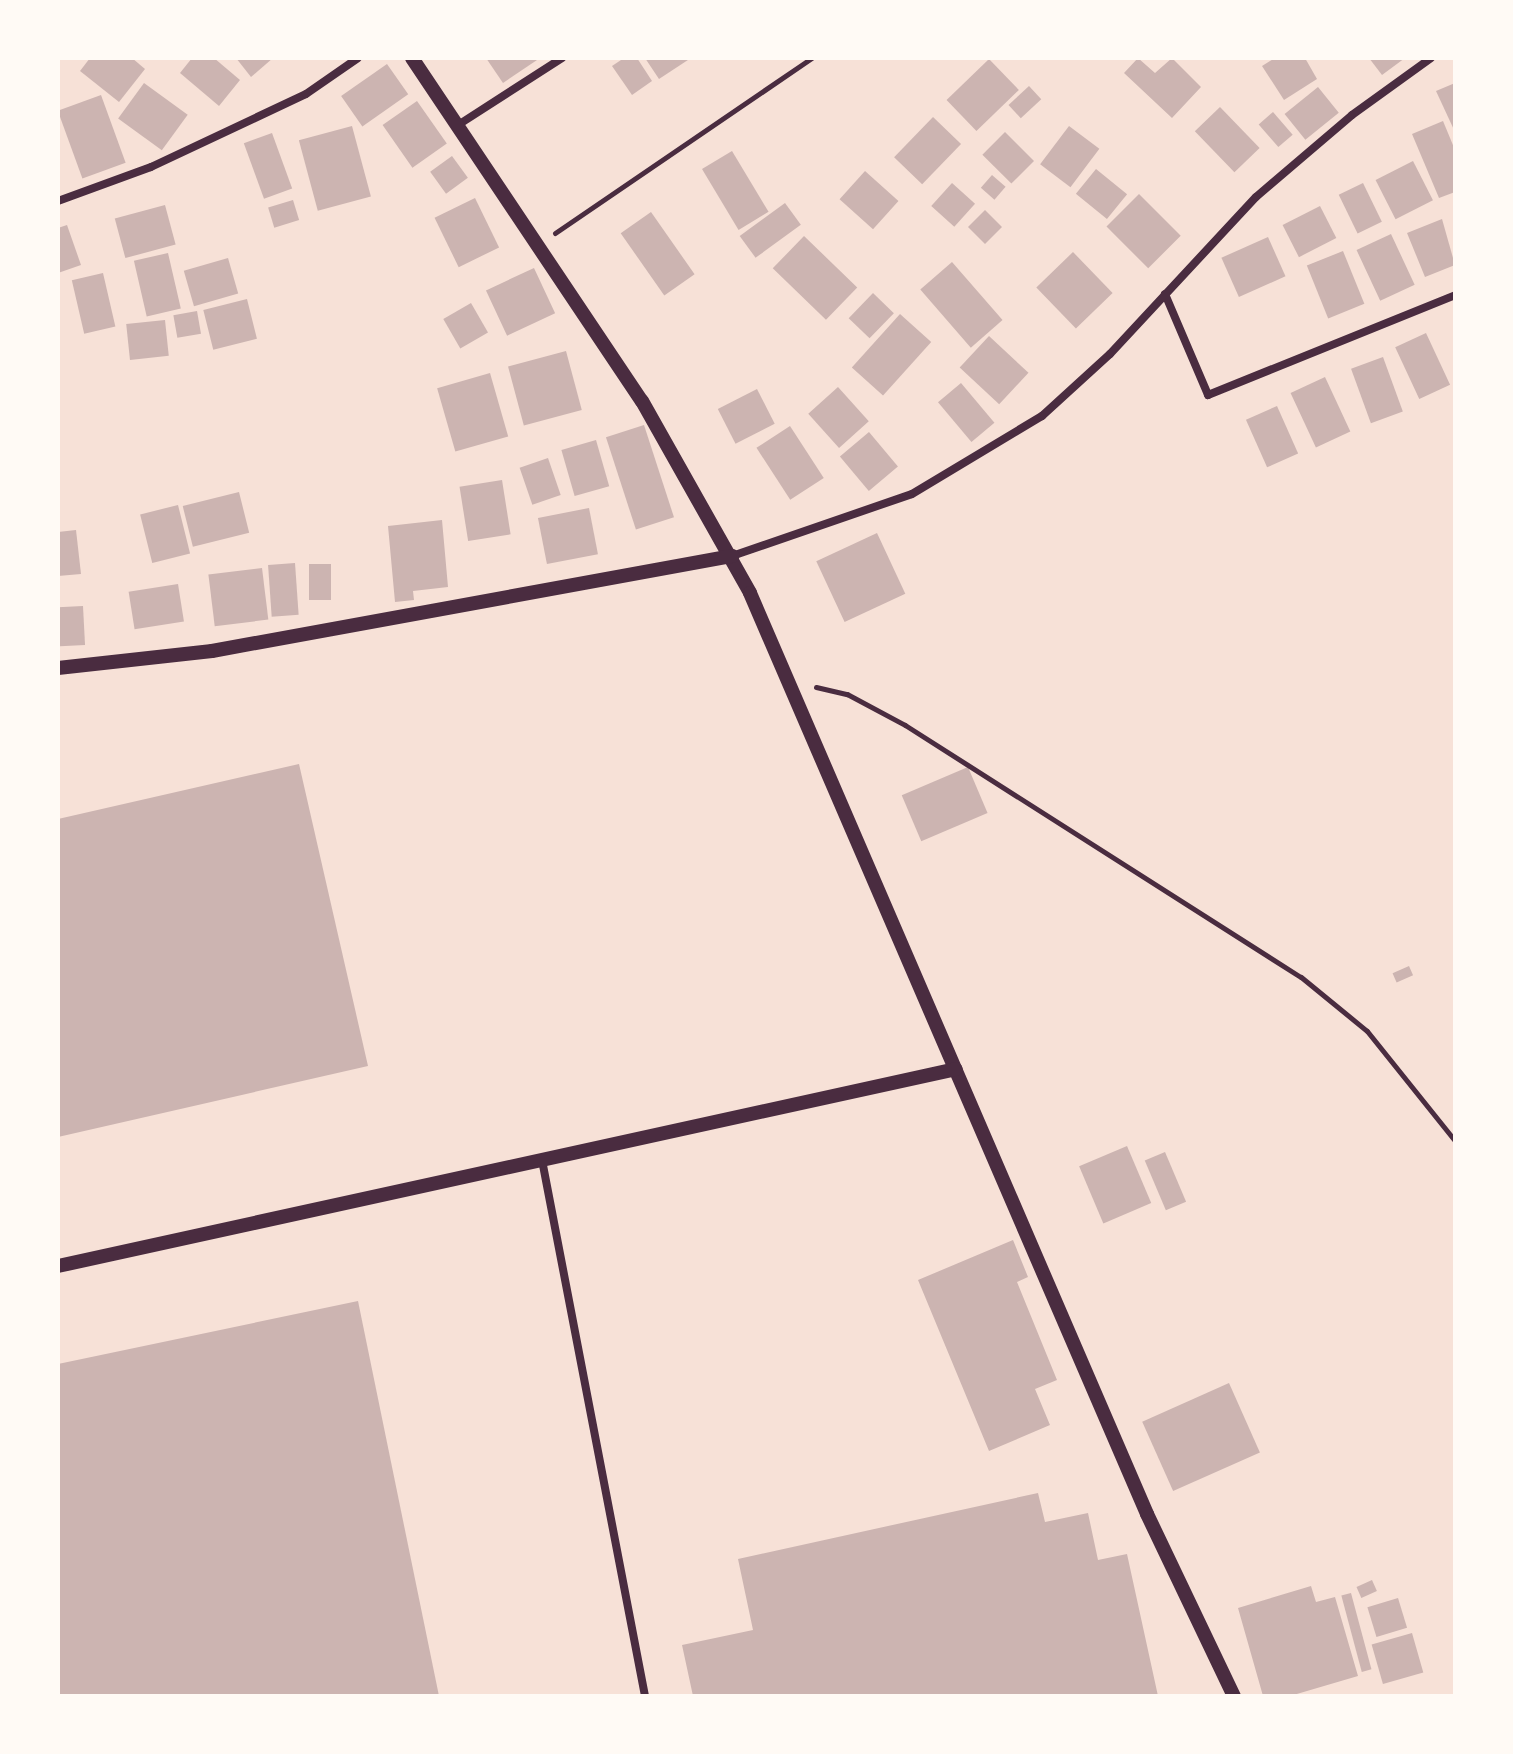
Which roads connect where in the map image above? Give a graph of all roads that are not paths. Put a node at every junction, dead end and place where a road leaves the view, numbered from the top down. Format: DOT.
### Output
graph roads {
  1 [pos="358,58"];
  2 [pos="412,58"];
  3 [pos="562,58"];
  4 [pos="1431,58"];
  5 [pos="458,125"];
  6 [pos="58,201"];
  7 [pos="1165,294"];
  8 [pos="1455,295"];
  9 [pos="732,556"];
  10 [pos="58,668"];
  11 [pos="956,1069"];
  12 [pos="542,1160"];
  13 [pos="58,1266"];
  14 [pos="645,1696"];
  15 [pos="1234,1696"];
  1 -- 6 [label="street"];
  2 -- 5 [label="street"];
  3 -- 5 [label="street"];
  4 -- 7 [label="street"];
  5 -- 9 [label="street"];
  7 -- 8 [label="street"];
  7 -- 9 [label="street"];
  9 -- 10 [label="street"];
  9 -- 11 [label="street"];
  11 -- 12 [label="street"];
  11 -- 15 [label="street"];
  12 -- 13 [label="street"];
  12 -- 14 [label="street"];
}
